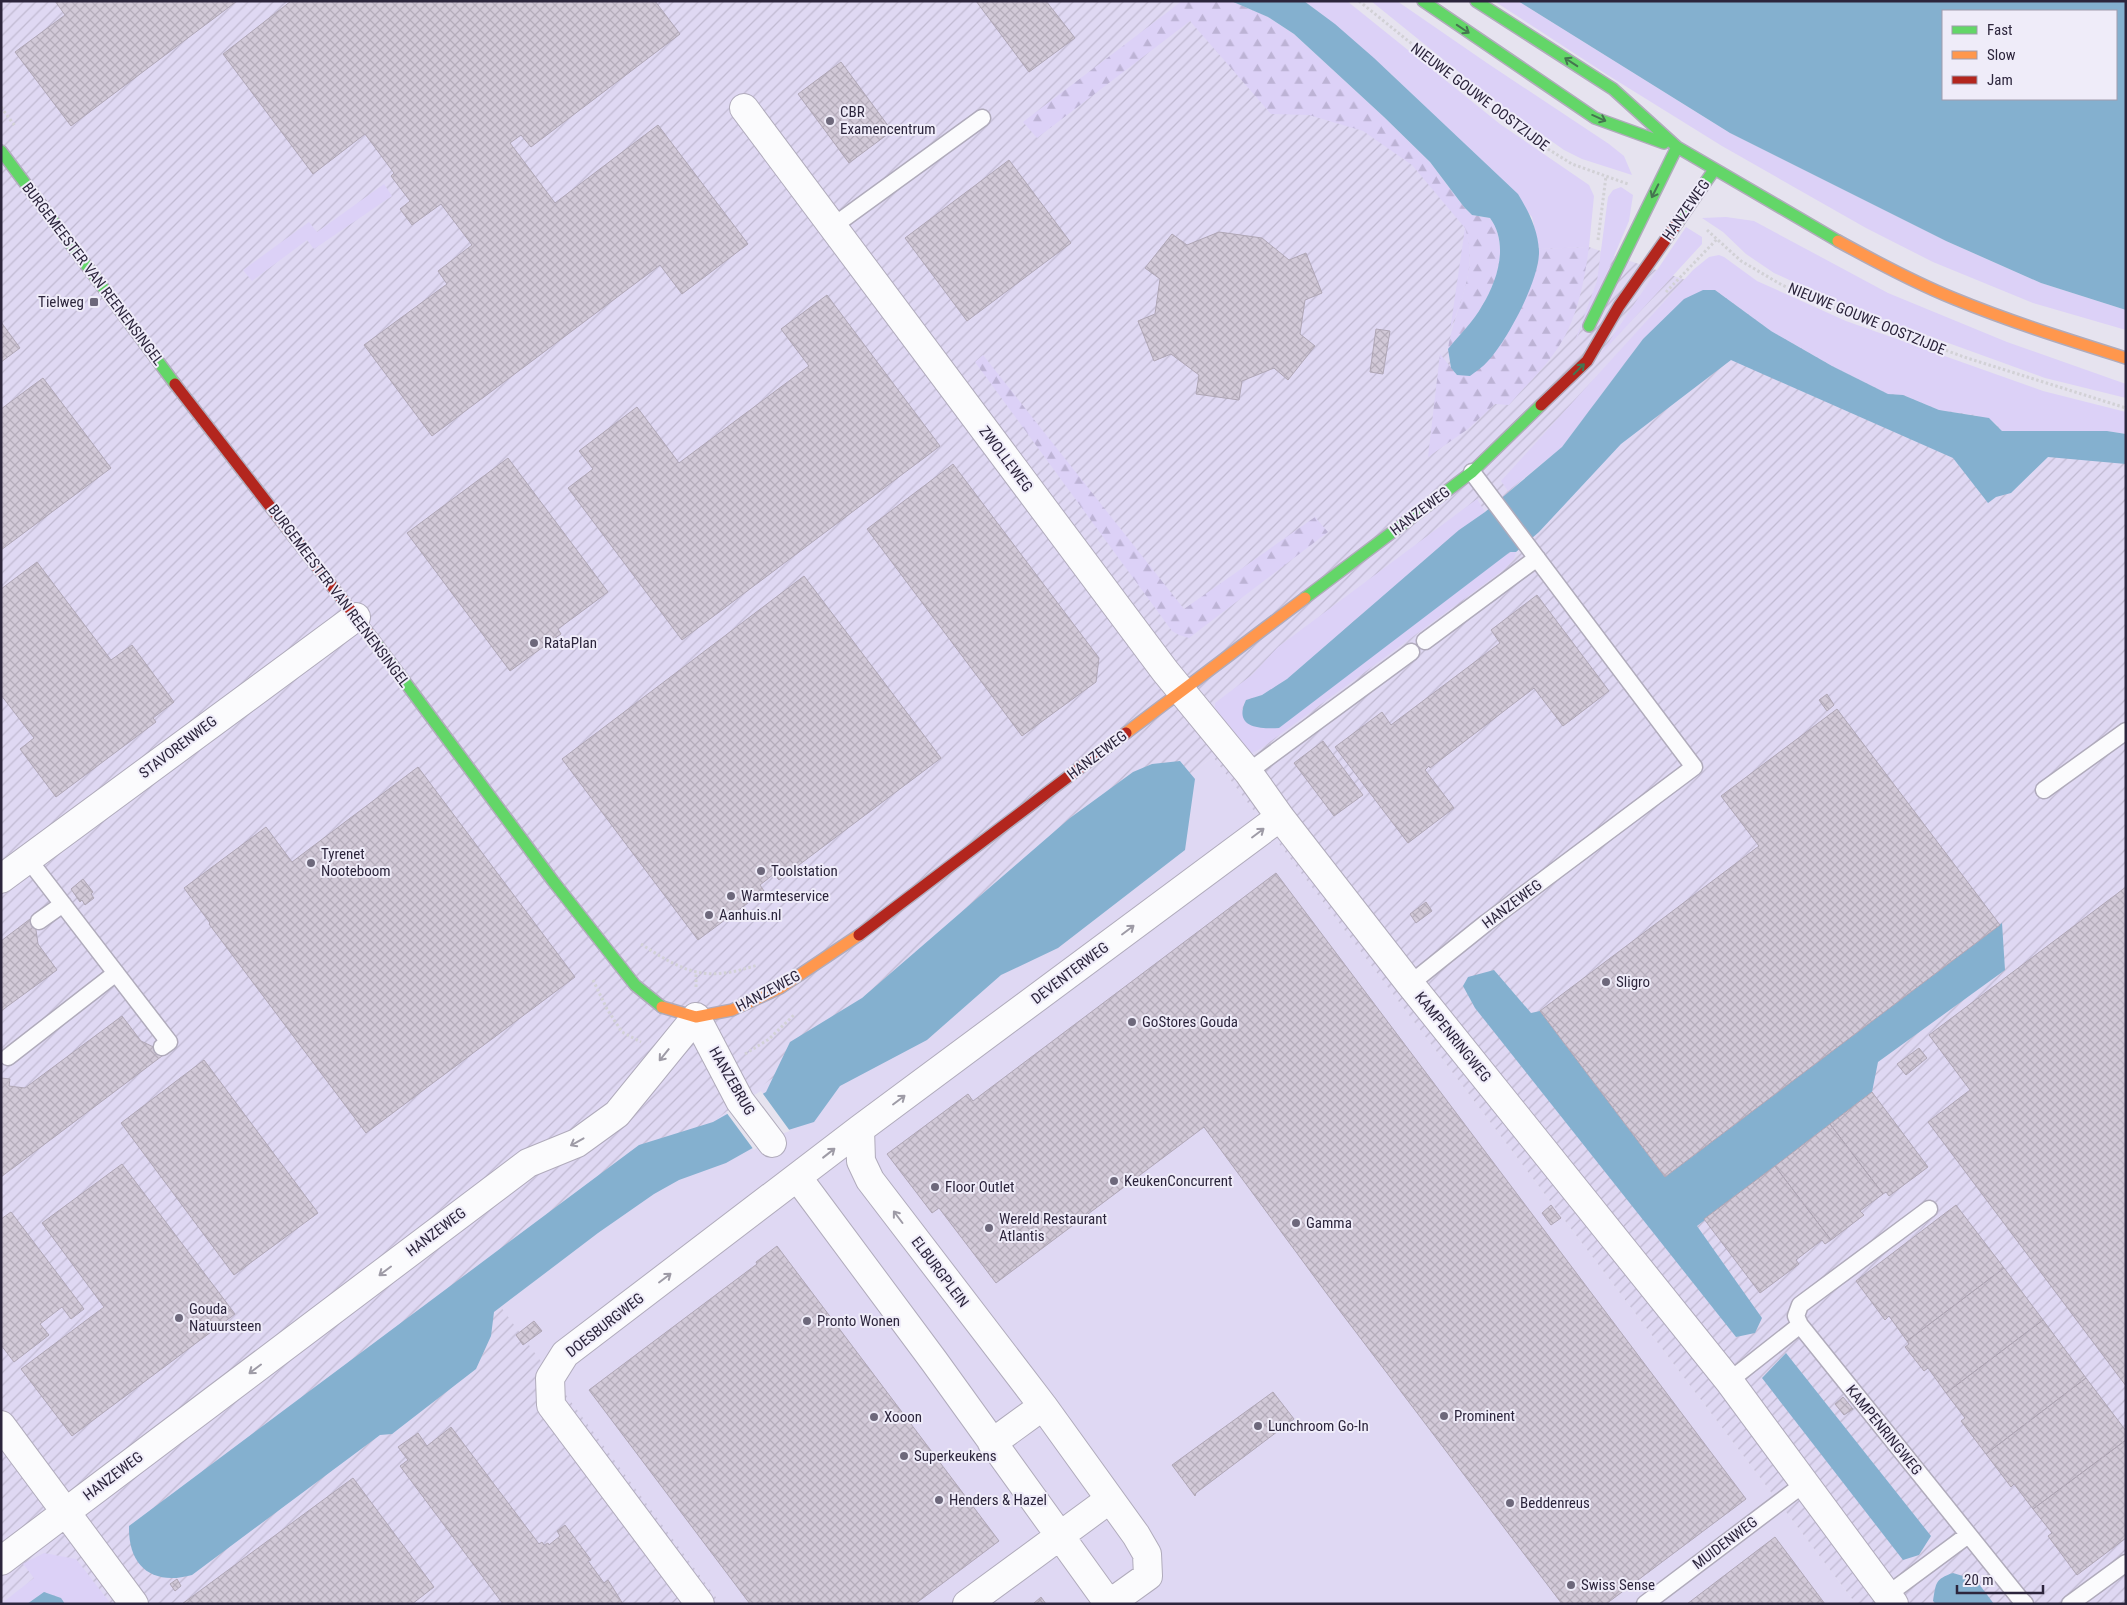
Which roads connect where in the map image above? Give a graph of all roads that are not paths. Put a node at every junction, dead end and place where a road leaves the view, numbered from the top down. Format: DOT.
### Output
graph roads {
  1 [pos="1423,1"];
  2 [pos="1476,1"];
  3 [pos="744,108"];
  4 [pos="982,118"];
  5 [pos="1677,148"];
  6 [pos="1,151"];
  7 [pos="1714,170"];
  8 [pos="832,227"];
  9 [pos="1584,337"];
  10 [pos="2126,358"];
  11 [pos="1569,361"];
  12 [pos="1532,416"];
  13 [pos="1472,472"];
  14 [pos="1534,553"];
  15 [pos="356,617"];
  16 [pos="1425,641"];
  17 [pos="1411,652"];
  18 [pos="1182,690"];
  19 [pos="2126,731"];
  20 [pos="1248,772"];
  21 [pos="2044,790"];
  22 [pos="1280,817"];
  23 [pos="28,859"];
  24 [pos="1,879"];
  25 [pos="63,904"];
  26 [pos="39,921"];
  27 [pos="116,973"];
  28 [pos="1410,984"];
  29 [pos="696,1017"];
  30 [pos="162,1047"];
  31 [pos="8,1058"];
  32 [pos="860,1129"];
  33 [pos="772,1143"];
  34 [pos="798,1178"];
  35 [pos="1929,1209"];
  36 [pos="1800,1325"];
  37 [pos="1729,1381"];
  38 [pos="1043,1406"];
  39 [pos="1,1425"];
  40 [pos="992,1442"];
  41 [pos="1805,1483"];
  42 [pos="1110,1499"];
  43 [pos="67,1511"];
  44 [pos="1968,1535"];
  45 [pos="1060,1536"];
  46 [pos="1,1561"];
  47 [pos="2126,1563"];
  48 [pos="1890,1599"];
  49 [pos="134,1604"];
  50 [pos="700,1604"];
  51 [pos="967,1604"];
  52 [pos="1644,1604"];
  53 [pos="2026,1604"];
  54 [pos="2070,1604"];
  1 -- 5 [label="street, one-way"];
  5 -- 2 [label="street, one-way"];
  3 -- 8 [label="street, ZWOLLEWEG"];
  4 -- 8 [label="lane"];
  5 -- 7 [label="street"];
  5 -- 9 [label="street, HANZEWEG, one-way"];
  6 -- 15 [label="street, BURGEMEESTER VAN REENENSINGEL"];
  7 -- 10 [label="street"];
  12 -- 7 [label="street, HANZEWEG, one-way"];
  8 -- 18 [label="street, ZWOLLEWEG"];
  11 -- 12 [label="street, HANZEWEG"];
  12 -- 13 [label="street, HANZEWEG"];
  13 -- 14 [label="lane, HANZEWEG"];
  13 -- 18 [label="street, HANZEWEG"];
  14 -- 16 [label="lane"];
  14 -- 28 [label="lane, HANZEWEG"];
  15 -- 23 [label="street, STAVORENWEG"];
  15 -- 29 [label="street, BURGEMEESTER VAN REENENSINGEL"];
  17 -- 20 [label="lane"];
  18 -- 20 [label="street, KAMPENRINGWEG"];
  18 -- 29 [label="street, HANZEWEG"];
  19 -- 21 [label="lane"];
  20 -- 22 [label="street, KAMPENRINGWEG"];
  22 -- 28 [label="street, KAMPENRINGWEG"];
  32 -- 22 [label="street, DEVENTERWEG, one-way"];
  23 -- 24 [label="street, STAVORENWEG"];
  23 -- 25 [label="lane"];
  25 -- 26 [label="lane"];
  25 -- 27 [label="lane"];
  27 -- 30 [label="lane"];
  27 -- 31 [label="lane"];
  28 -- 37 [label="street, KAMPENRINGWEG"];
  29 -- 33 [label="street, HANZEBRUG"];
  29 -- 43 [label="street, HANZEWEG, one-way"];
  34 -- 32 [label="street, DOESBURGWEG, one-way"];
  38 -- 32 [label="street, ELBURGPLEIN, one-way"];
  34 -- 40 [label="street, ELBURGPLEIN"];
  50 -- 34 [label="street, DOESBURGWEG, one-way"];
  35 -- 36 [label="lane"];
  36 -- 37 [label="lane"];
  36 -- 44 [label="lane, KAMPENRINGWEG"];
  37 -- 41 [label="street, KAMPENRINGWEG"];
  38 -- 40 [label="street"];
  38 -- 42 [label="street, ELBURGPLEIN"];
  39 -- 43 [label="street"];
  40 -- 45 [label="street, ELBURGPLEIN"];
  41 -- 48 [label="street, KAMPENRINGWEG"];
  41 -- 52 [label="lane, MUIDENWEG"];
  42 -- 45 [label="street"];
  42 -- 45 [label="street, ELBURGPLEIN"];
  43 -- 46 [label="street, HANZEWEG"];
  43 -- 49 [label="street"];
  44 -- 48 [label="lane, KAMPENRINGWEG"];
  44 -- 53 [label="lane, KAMPENRINGWEG"];
  45 -- 51 [label="street"];
  47 -- 54 [label="lane"];
}
